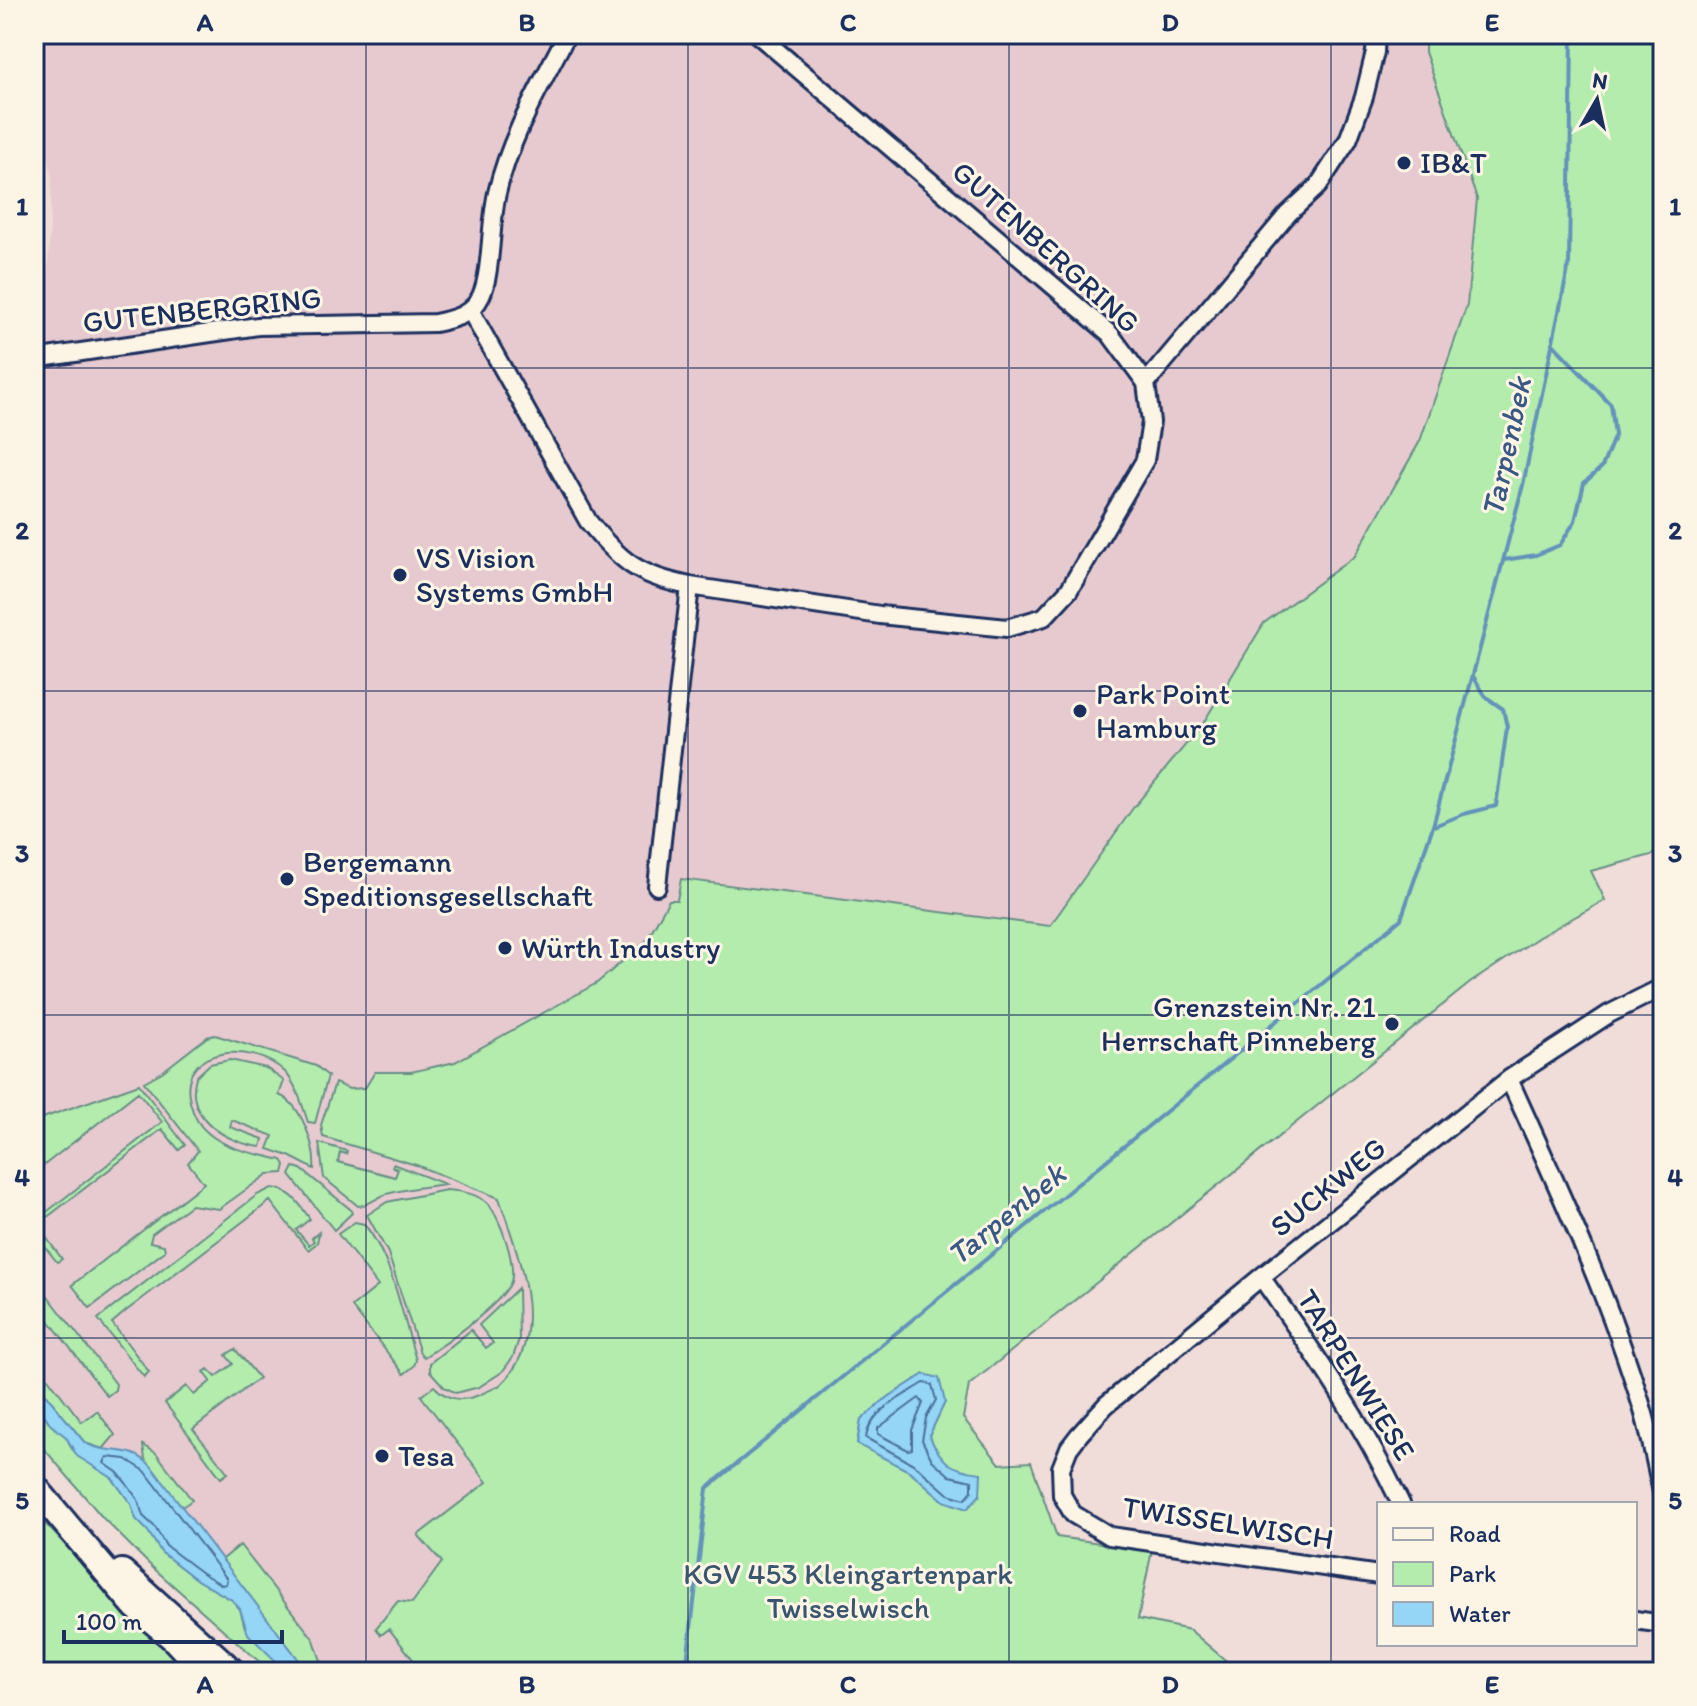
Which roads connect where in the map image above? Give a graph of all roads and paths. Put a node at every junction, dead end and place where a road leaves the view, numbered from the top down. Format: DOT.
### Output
graph roads {
  1 [pos="567,34"];
  2 [pos="757,34"];
  3 [pos="1376,34"];
  4 [pos="470,310"];
  5 [pos="34,359"];
  6 [pos="1146,383"];
  7 [pos="690,586"];
  8 [pos="657,886"];
  9 [pos="1663,987"];
  10 [pos="1509,1079"];
  11 [pos="1261,1277"];
  12 [pos="1061,1468"];
  13 [pos="34,1486"];
  14 [pos="1663,1496"];
  15 [pos="1400,1502"];
  16 [pos="80,1538"];
  17 [pos="1377,1575"];
  18 [pos="1637,1620"];
  19 [pos="1663,1624"];
  20 [pos="205,1672"];
  21 [pos="233,1672"];
  1 -- 4 [label="street"];
  2 -- 6 [label="street, GUTENBERGRING"];
  3 -- 6 [label="street"];
  4 -- 5 [label="street, GUTENBERGRING"];
  4 -- 7 [label="street, GUTENBERGRING"];
  6 -- 7 [label="street, GUTENBERGRING"];
  7 -- 8 [label="street"];
  9 -- 10 [label="street, SUCKWEG"];
  10 -- 11 [label="street, SUCKWEG"];
  10 -- 14 [label="street"];
  11 -- 12 [label="street, SUCKWEG"];
  11 -- 15 [label="street, TARPENWIESE"];
  12 -- 17 [label="street, TWISSELWISCH"];
  13 -- 16 [label="main road"];
  16 -- 20 [label="main road"];
  16 -- 21 [label="main road"];
  18 -- 19 [label="street"];
}
